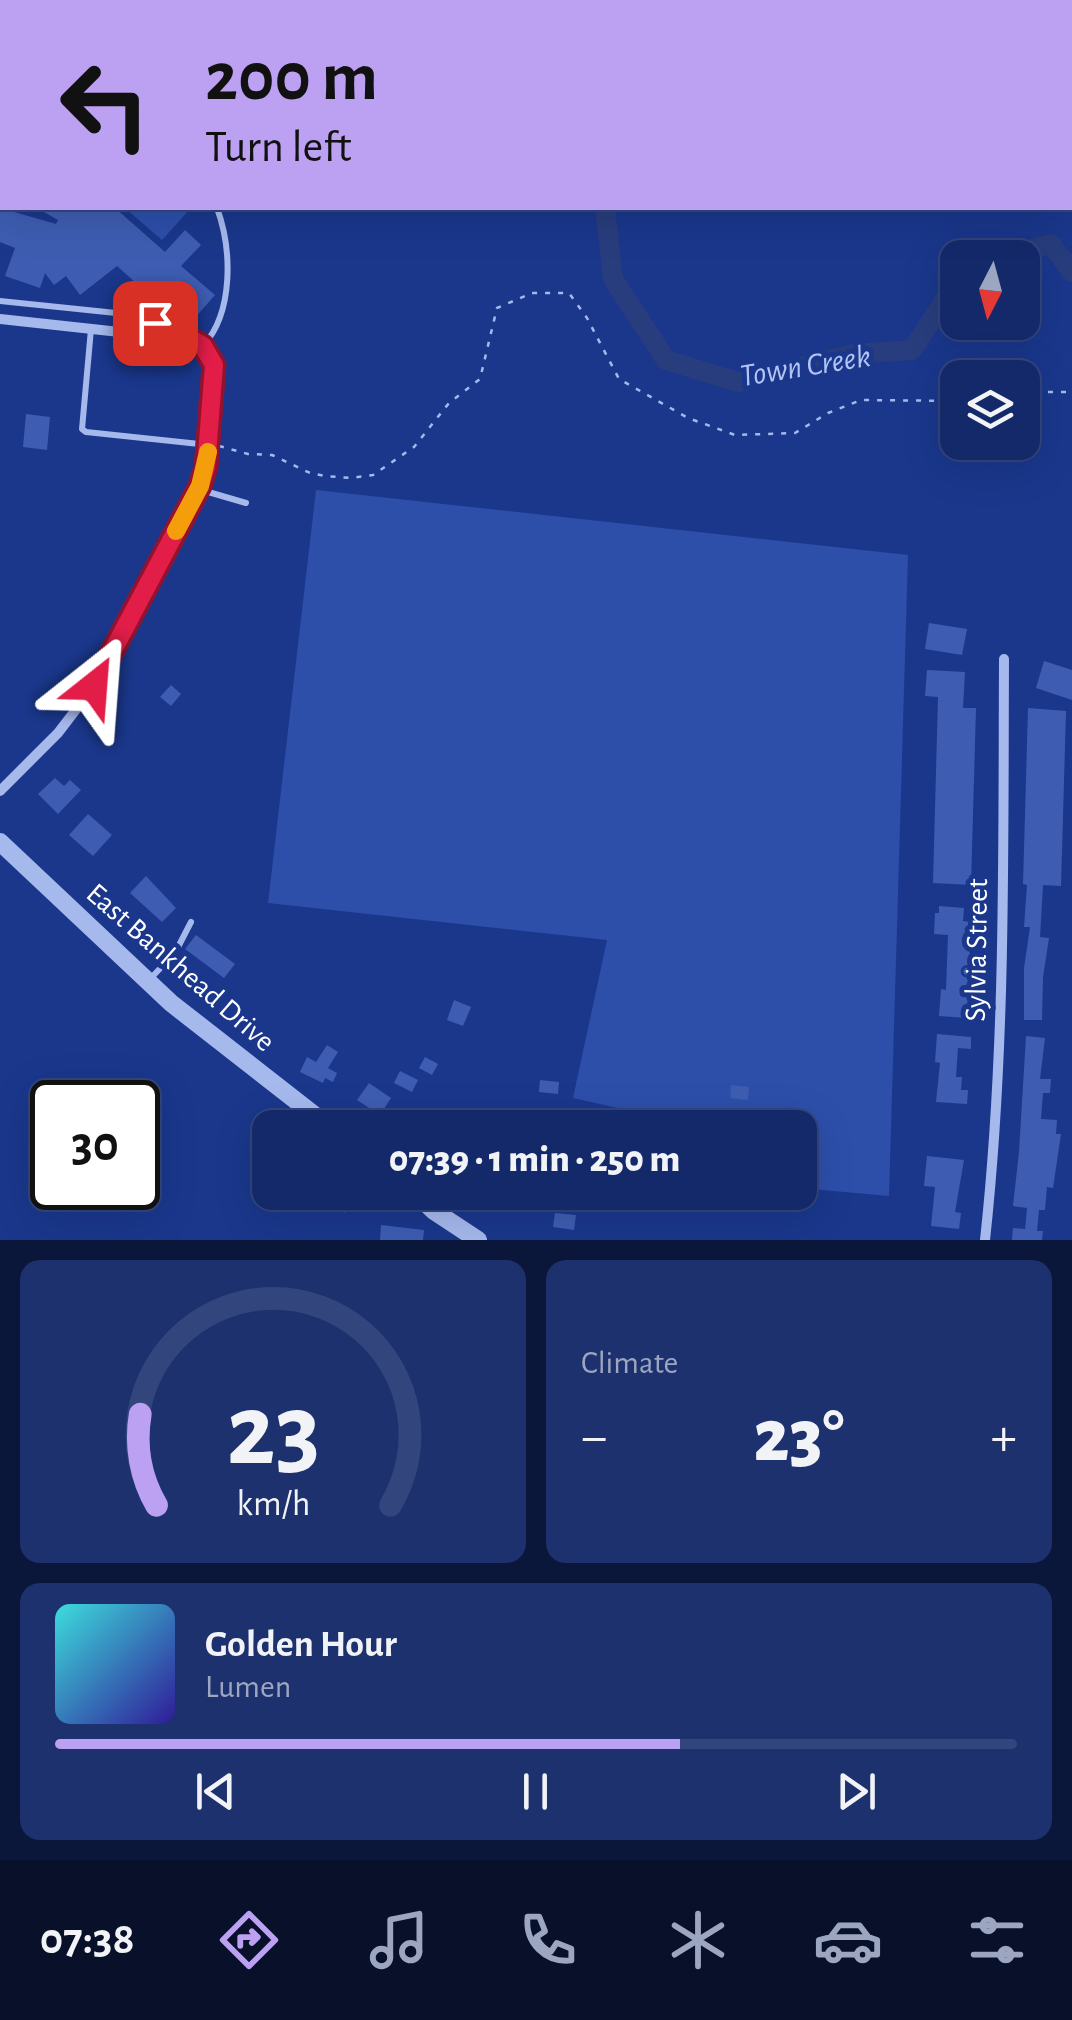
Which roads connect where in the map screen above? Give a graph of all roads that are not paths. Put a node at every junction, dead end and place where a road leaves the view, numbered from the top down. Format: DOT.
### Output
graph roads {
  1 [pos="217,210"];
  2 [pos="0,301"];
  3 [pos="0,319"];
  4 [pos="91,329"];
  5 [pos="155,335"];
  6 [pos="203,346"];
  7 [pos="208,444"];
  8 [pos="198,490"];
  9 [pos="246,503"];
  10 [pos="1004,659"];
  11 [pos="0,791"];
  12 [pos="0,842"];
  13 [pos="191,922"];
  14 [pos="148,981"];
  15 [pos="309,1110"];
  16 [pos="438,1210"];
  17 [pos="478,1240"];
  18 [pos="986,1240"];
  1 -- 6 [label="lane"];
  2 -- 5 [label="lane"];
  3 -- 4 [label="street"];
  4 -- 5 [label="street"];
  4 -- 7 [label="lane"];
  5 -- 6 [label="street"];
  6 -- 7 [label="street"];
  7 -- 8 [label="street"];
  8 -- 9 [label="lane"];
  8 -- 11 [label="street"];
  10 -- 18 [label="street, Sylvia Street"];
  12 -- 14 [label="street, East Bankhead Drive"];
  13 -- 14 [label="lane"];
  14 -- 15 [label="street, East Bankhead Drive"];
  16 -- 17 [label="street"];
}
